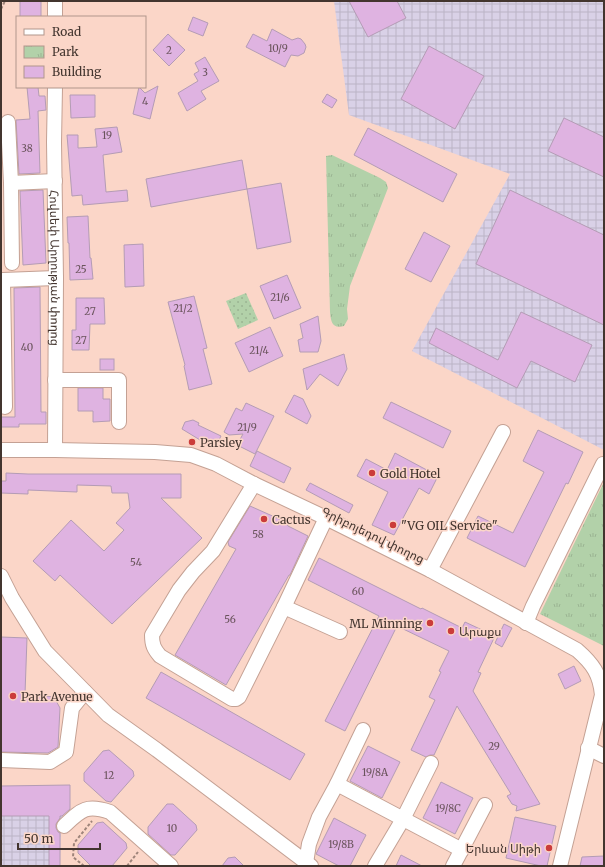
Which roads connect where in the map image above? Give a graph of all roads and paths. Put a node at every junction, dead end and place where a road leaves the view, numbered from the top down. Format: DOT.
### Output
graph roads {
  1 [pos="5,1"];
  2 [pos="55,1"];
  3 [pos="1,8"];
  4 [pos="55,16"];
  5 [pos="55,88"];
  6 [pos="8,122"];
  7 [pos="55,181"];
  8 [pos="11,183"];
  9 [pos="12,263"];
  10 [pos="56,278"];
  11 [pos="56,380"];
  12 [pos="6,407"];
  13 [pos="119,422"];
  14 [pos="503,432"];
  15 [pos="1,444"];
  16 [pos="55,447"];
  17 [pos="1,450"];
  18 [pos="603,464"];
  19 [pos="254,484"];
  20 [pos="326,518"];
  21 [pos="432,568"];
  22 [pos="1,576"];
  23 [pos="284,607"];
  24 [pos="527,620"];
  25 [pos="340,632"];
  26 [pos="602,674"];
  27 [pos="86,692"];
  28 [pos="604,709"];
  29 [pos="364,730"];
  30 [pos="595,751"];
  31 [pos="1,760"];
  32 [pos="431,763"];
  33 [pos="337,784"];
  34 [pos="485,805"];
  35 [pos="403,819"];
  36 [pos="574,819"];
  37 [pos="93,820"];
  38 [pos="64,826"];
  39 [pos="462,850"];
  40 [pos="139,851"];
  41 [pos="309,864"];
  42 [pos="84,866"];
  43 [pos="127,866"];
  44 [pos="171,866"];
  45 [pos="376,866"];
  46 [pos="453,866"];
  47 [pos="560,866"];
  48 [pos="566,866"];
  1 -- 3 [label="path"];
  2 -- 4 [label="street"];
  5 -- 7 [label="street, Հովսեփ Արղության փողոց"];
  6 -- 8 [label="street"];
  7 -- 8 [label="street"];
  7 -- 10 [label="street, Հովսեփ Արղության փողոց"];
  8 -- 9 [label="street"];
  10 -- 11 [label="street, Հովսեփ Արղության փողոց"];
  10 -- 12 [label="street"];
  11 -- 13 [label="street"];
  11 -- 16 [label="street, Հովսեփ Արղության փողոց"];
  14 -- 21 [label="street"];
  15 -- 16 [label="street, Գրիբոյեդով փողոց"];
  16 -- 17 [label="street, Գրիբոյեդով փողոց"];
  16 -- 19 [label="street, Գրիբոյեդով փողոց"];
  16 -- 21 [label="street, Գրիբոյեդով փողոց"];
  18 -- 24 [label="street"];
  19 -- 20 [label="street, Գրիբոյեդով փողոց"];
  19 -- 23 [label="street"];
  20 -- 21 [label="street, Գրիբոյեդով փողոց"];
  20 -- 23 [label="street"];
  21 -- 24 [label="street, Գրիբոյեդով փողոց"];
  22 -- 27 [label="street"];
  23 -- 25 [label="street"];
  24 -- 26 [label="street, Գրիբոյեդով փողոց"];
  26 -- 30 [label="street"];
  27 -- 31 [label="street"];
  27 -- 41 [label="street"];
  28 -- 30 [label="street"];
  29 -- 33 [label="street"];
  30 -- 36 [label="street"];
  32 -- 35 [label="street"];
  33 -- 35 [label="street"];
  33 -- 41 [label="street"];
  34 -- 39 [label="street"];
  35 -- 39 [label="street"];
  35 -- 45 [label="street"];
  36 -- 47 [label="street"];
  36 -- 48 [label="street"];
  37 -- 42 [label="path"];
  38 -- 44 [label="street"];
  39 -- 46 [label="street"];
  40 -- 43 [label="path"];
}
